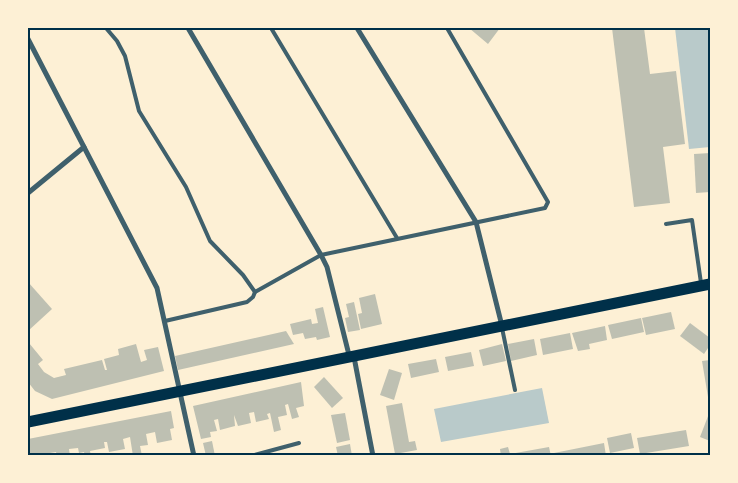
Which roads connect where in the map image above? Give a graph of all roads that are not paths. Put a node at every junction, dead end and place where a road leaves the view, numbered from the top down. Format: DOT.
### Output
graph roads {
  1 [pos="106,28"];
  2 [pos="188,28"];
  3 [pos="270,28"];
  4 [pos="357,28"];
  5 [pos="447,28"];
  6 [pos="28,39"];
  7 [pos="84,147"];
  8 [pos="28,194"];
  9 [pos="476,222"];
  10 [pos="666,224"];
  11 [pos="397,238"];
  12 [pos="322,255"];
  13 [pos="706,285"];
  14 [pos="255,292"];
  15 [pos="166,321"];
  16 [pos="502,326"];
  17 [pos="352,354"];
  18 [pos="514,390"];
  19 [pos="179,392"];
  20 [pos="28,420"];
  21 [pos="299,443"];
  22 [pos="194,456"];
  23 [pos="251,456"];
  24 [pos="373,456"];
  1 -- 14 [label="lane"];
  2 -- 12 [label="street"];
  3 -- 11 [label="lane"];
  4 -- 9 [label="street"];
  5 -- 9 [label="lane"];
  6 -- 7 [label="street"];
  7 -- 8 [label="street"];
  7 -- 15 [label="street"];
  9 -- 11 [label="lane"];
  9 -- 16 [label="street"];
  10 -- 13 [label="lane"];
  11 -- 12 [label="lane"];
  12 -- 14 [label="lane"];
  12 -- 17 [label="street"];
  13 -- 16 [label="main road"];
  14 -- 15 [label="lane"];
  15 -- 19 [label="street"];
  16 -- 17 [label="main road"];
  16 -- 18 [label="lane"];
  17 -- 19 [label="main road"];
  17 -- 24 [label="street"];
  19 -- 20 [label="main road"];
  19 -- 22 [label="street"];
  21 -- 23 [label="lane"];
}
